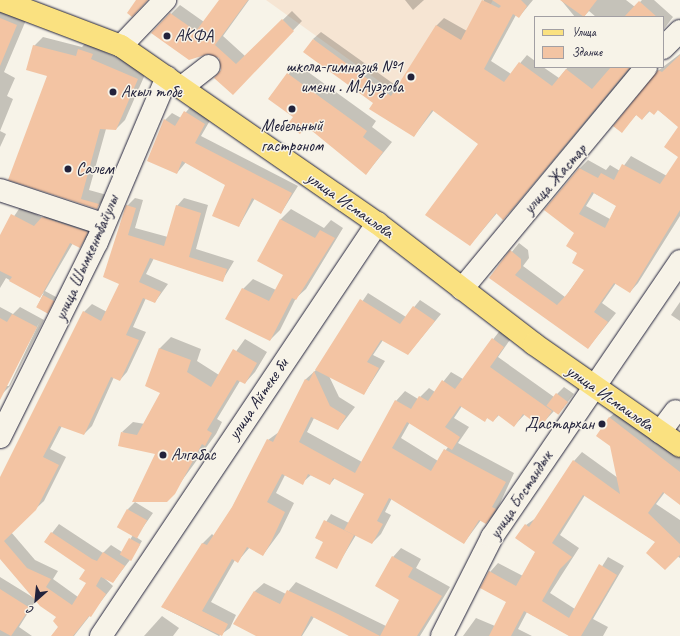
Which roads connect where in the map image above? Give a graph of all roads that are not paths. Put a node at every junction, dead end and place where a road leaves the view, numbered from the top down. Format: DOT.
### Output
graph roads {
  1 [pos="0,0"];
  2 [pos="165,0"];
  3 [pos="680,31"];
  4 [pos="121,46"];
  5 [pos="664,47"];
  6 [pos="209,66"];
  7 [pos="645,68"];
  8 [pos="175,82"];
  9 [pos="0,190"];
  10 [pos="377,223"];
  11 [pos="103,224"];
  12 [pos="680,261"];
  13 [pos="462,289"];
  14 [pos="592,386"];
  15 [pos="676,411"];
  16 [pos="660,432"];
  17 [pos="0,437"];
  18 [pos="680,446"];
  19 [pos="100,636"];
  20 [pos="442,636"];
  1 -- 4 [label="main road, улица Исмаилова"];
  2 -- 4 [label="street"];
  3 -- 5 [label="street"];
  4 -- 8 [label="main road, улица Исмаилова"];
  6 -- 8 [label="street"];
  7 -- 13 [label="street, улица Жастар"];
  8 -- 10 [label="main road, улица Исмаилова"];
  8 -- 11 [label="street, улица Шымкентбайулы"];
  9 -- 11 [label="street"];
  10 -- 13 [label="main road, улица Исмаилова"];
  10 -- 19 [label="street, улица Айтеке би"];
  11 -- 17 [label="street, улица Шымкентбайулы"];
  12 -- 14 [label="street, улица Бостандык"];
  13 -- 14 [label="main road, улица Исмаилова"];
  14 -- 16 [label="main road, улица Исмаилова"];
  14 -- 20 [label="street, улица Бостандык"];
  15 -- 16 [label="street"];
  16 -- 18 [label="main road, улица Исмаилова"];
}
